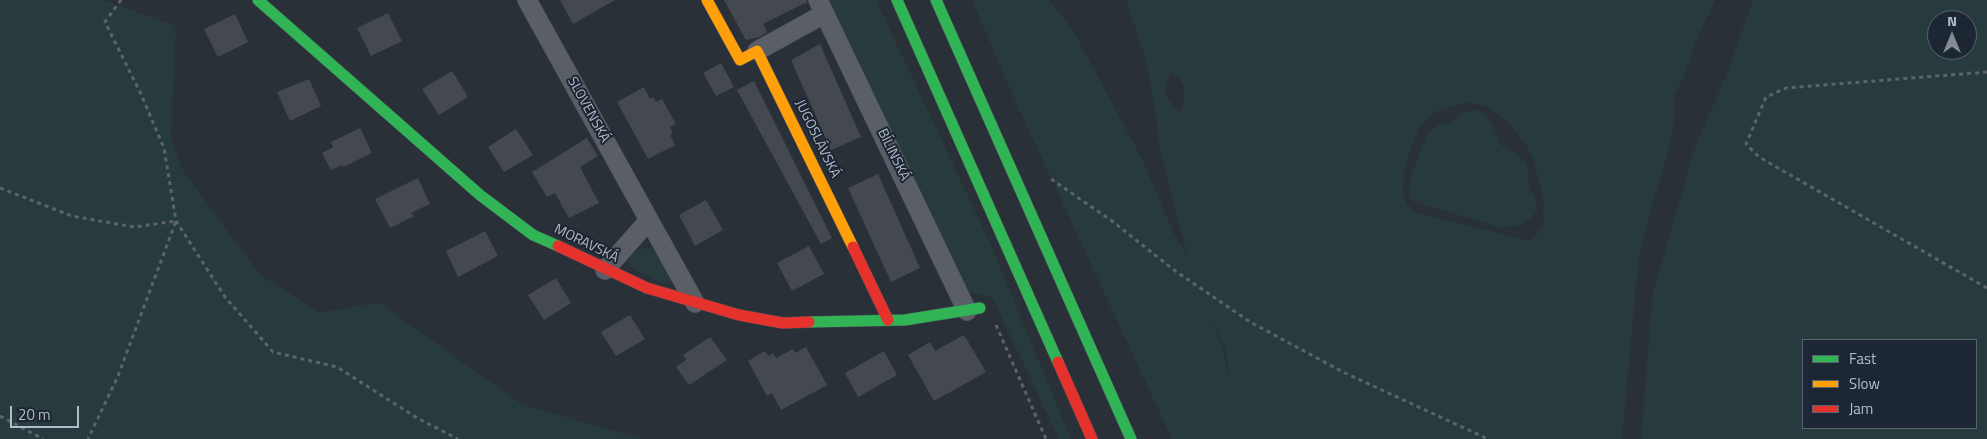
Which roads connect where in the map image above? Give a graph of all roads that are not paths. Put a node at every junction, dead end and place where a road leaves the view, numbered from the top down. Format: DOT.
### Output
graph roads {
  1 [pos="258,0"];
  2 [pos="527,0"];
  3 [pos="707,0"];
  4 [pos="897,0"];
  5 [pos="936,0"];
  6 [pos="821,7"];
  7 [pos="757,50"];
  8 [pos="649,220"];
  9 [pos="605,270"];
  10 [pos="695,303"];
  11 [pos="974,309"];
  12 [pos="888,320"];
  13 [pos="1092,439"];
  14 [pos="1132,439"];
  1 -- 9 [label="main road, MORAVSKÁ"];
  2 -- 8 [label="street, SLOVENSKÁ"];
  3 -- 7 [label="main road"];
  4 -- 13 [label="main road"];
  5 -- 14 [label="main road"];
  6 -- 7 [label="street"];
  6 -- 11 [label="street, BÍLINSKÁ"];
  7 -- 12 [label="main road, JUGOSLÁVSKÁ"];
  8 -- 9 [label="street"];
  8 -- 10 [label="street, SLOVENSKÁ"];
  9 -- 10 [label="main road, MORAVSKÁ"];
  10 -- 12 [label="main road, MORAVSKÁ"];
  11 -- 12 [label="main road, MORAVSKÁ"];
}
